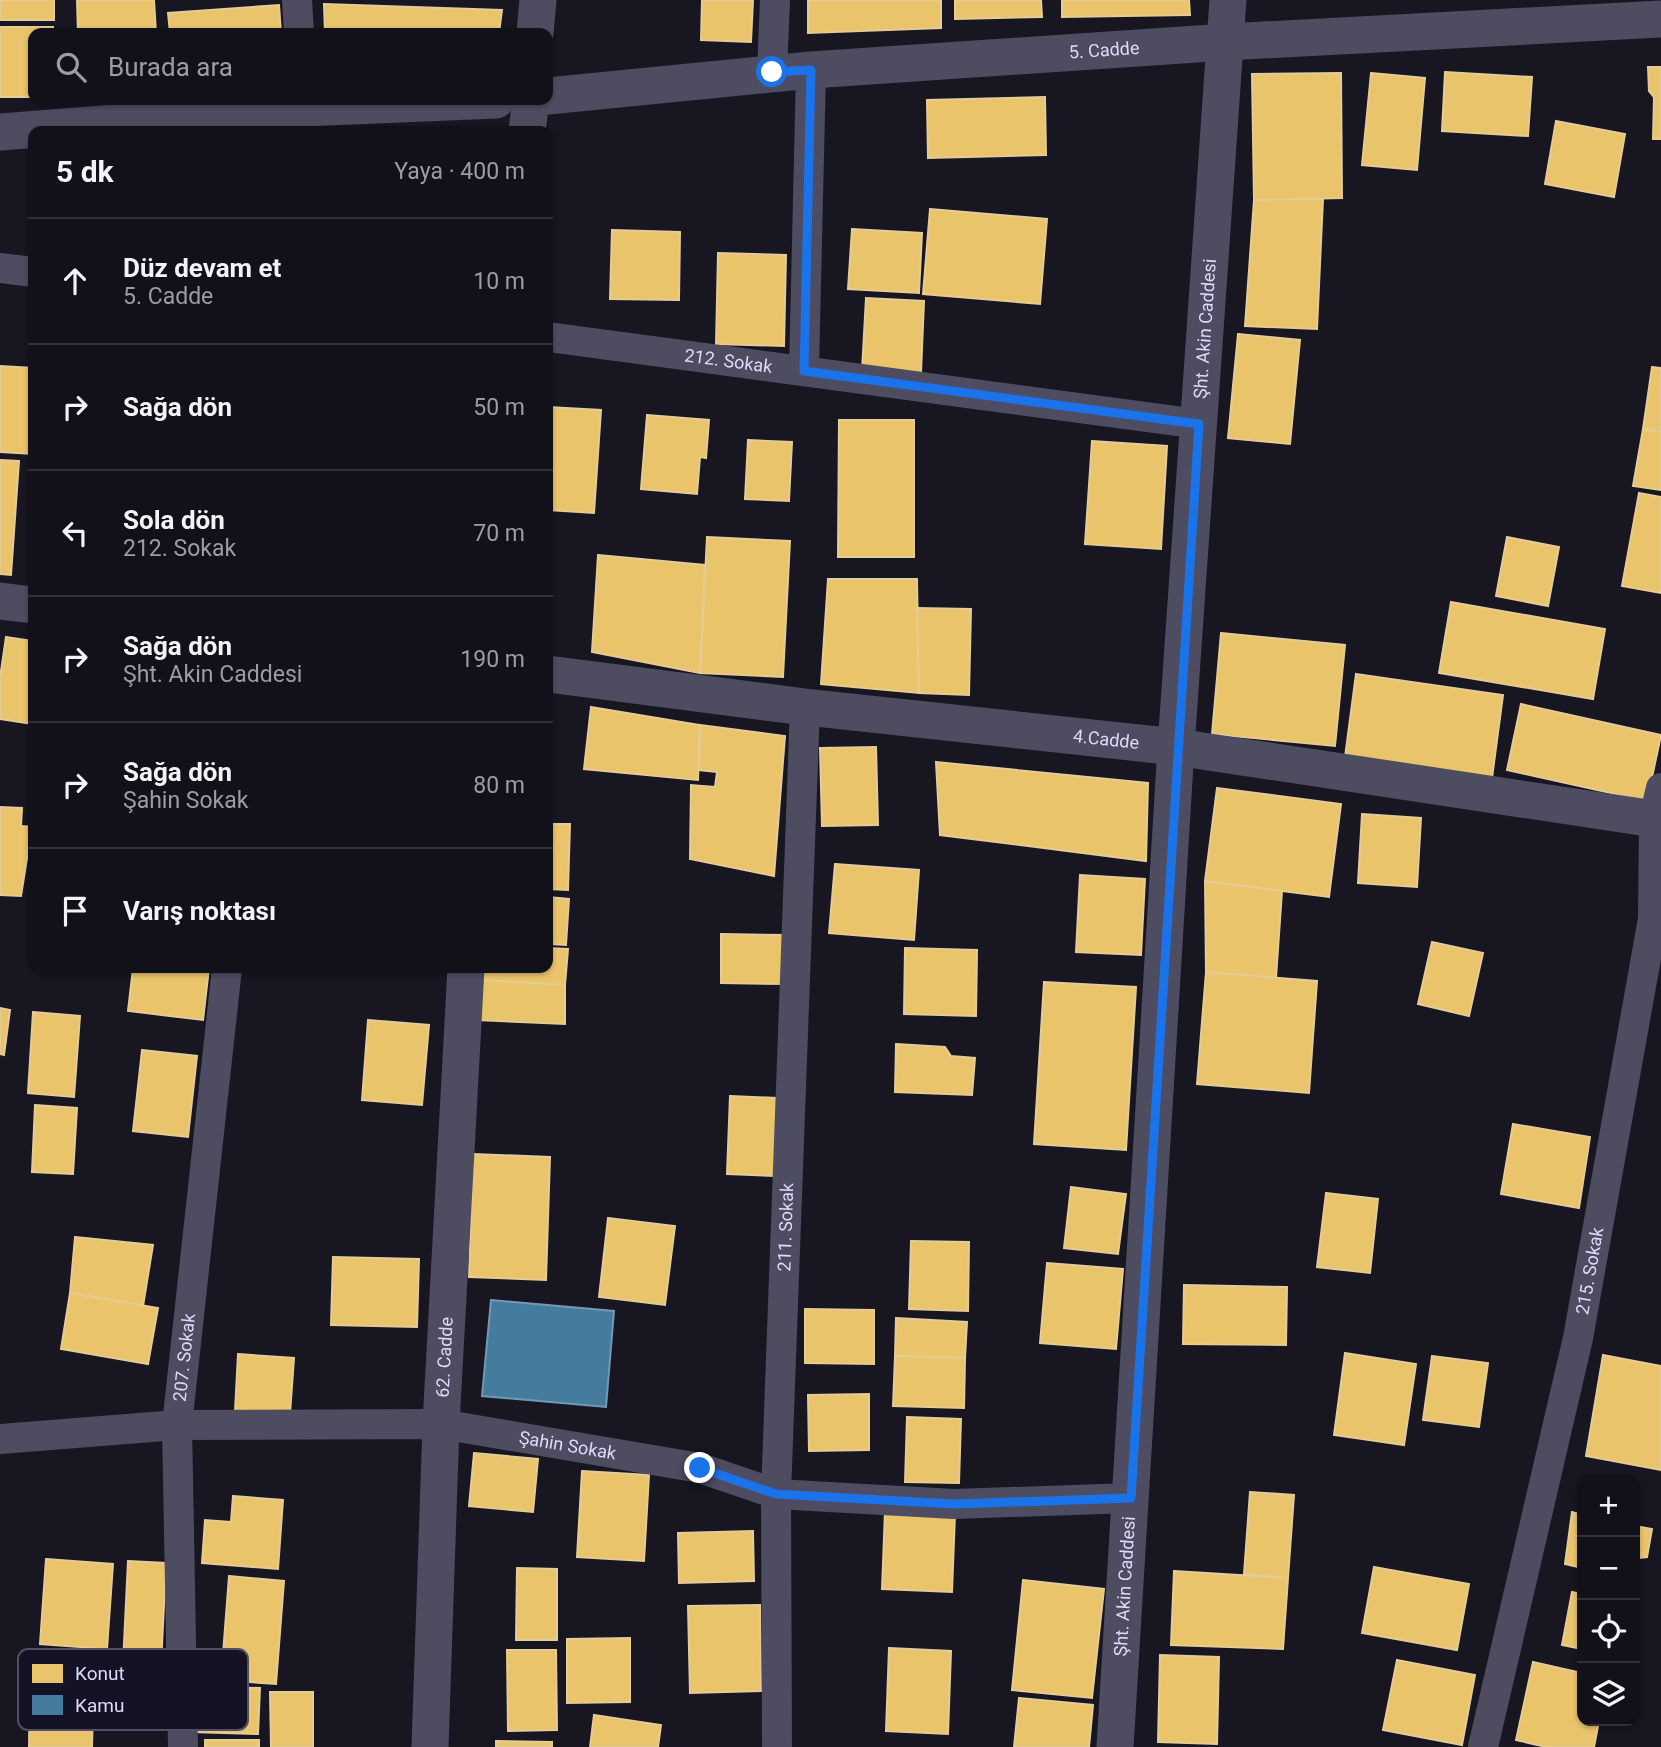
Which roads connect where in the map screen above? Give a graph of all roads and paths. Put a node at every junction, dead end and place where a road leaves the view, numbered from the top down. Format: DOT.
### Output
graph roads {
  1 [pos="297,0"];
  2 [pos="538,0"];
  3 [pos="775,0"];
  4 [pos="1228,0"];
  5 [pos="1592,12"];
  6 [pos="1661,19"];
  7 [pos="299,28"];
  8 [pos="536,28"];
  9 [pos="1226,42"];
  10 [pos="811,70"];
  11 [pos="772,72"];
  12 [pos="553,95"];
  13 [pos="293,105"];
  14 [pos="530,105"];
  15 [pos="65,126"];
  16 [pos="528,126"];
  17 [pos="28,129"];
  18 [pos="0,132"];
  19 [pos="0,268"];
  20 [pos="28,271"];
  21 [pos="553,338"];
  22 [pos="804,371"];
  23 [pos="1199,424"];
  24 [pos="0,601"];
  25 [pos="28,604"];
  26 [pos="553,675"];
  27 [pos="804,707"];
  28 [pos="1176,747"];
  29 [pos="1658,809"];
  30 [pos="226,973"];
  31 [pos="466,973"];
  32 [pos="442,1424"];
  33 [pos="177,1425"];
  34 [pos="0,1439"];
  35 [pos="776,1494"];
  36 [pos="1131,1498"];
  37 [pos="181,1649"];
  38 [pos="430,1747"];
  39 [pos="777,1747"];
  40 [pos="1115,1747"];
  41 [pos="1483,1747"];
  1 -- 7 [label="street"];
  2 -- 8 [label="street"];
  3 -- 11 [label="street"];
  4 -- 9 [label="street, Şht. Akin Caddesi"];
  5 -- 6 [label="street, 5. Cadde"];
  5 -- 9 [label="street, 5. Cadde"];
  9 -- 10 [label="street, 5. Cadde"];
  9 -- 23 [label="street, Şht. Akin Caddesi"];
  10 -- 11 [label="street, 5. Cadde"];
  10 -- 22 [label="street"];
  11 -- 12 [label="street, 5. Cadde"];
  13 -- 15 [label="street"];
  14 -- 16 [label="street"];
  17 -- 18 [label="street"];
  19 -- 20 [label="street"];
  21 -- 22 [label="street, 212. Sokak"];
  22 -- 23 [label="street, 212. Sokak"];
  23 -- 28 [label="street, Şht. Akin Caddesi"];
  24 -- 25 [label="street"];
  26 -- 27 [label="street, 4.Cadde"];
  27 -- 28 [label="street, 4.Cadde"];
  27 -- 35 [label="street, 211. Sokak"];
  28 -- 29 [label="street, 4.Cadde"];
  28 -- 36 [label="street, Şht. Akin Caddesi"];
  29 -- 41 [label="street, 215. Sokak"];
  30 -- 33 [label="street, 207. Sokak"];
  31 -- 32 [label="street, 62. Cadde"];
  32 -- 33 [label="street, Şahin Sokak"];
  32 -- 35 [label="street, Şahin Sokak"];
  32 -- 38 [label="street, 62. Cadde"];
  33 -- 34 [label="street, Şahin Sokak"];
  33 -- 37 [label="street, 207. Sokak"];
  35 -- 36 [label="street, Şahin Sokak"];
  35 -- 39 [label="street, 211. Sokak"];
  36 -- 40 [label="street, Şht. Akin Caddesi"];
}
